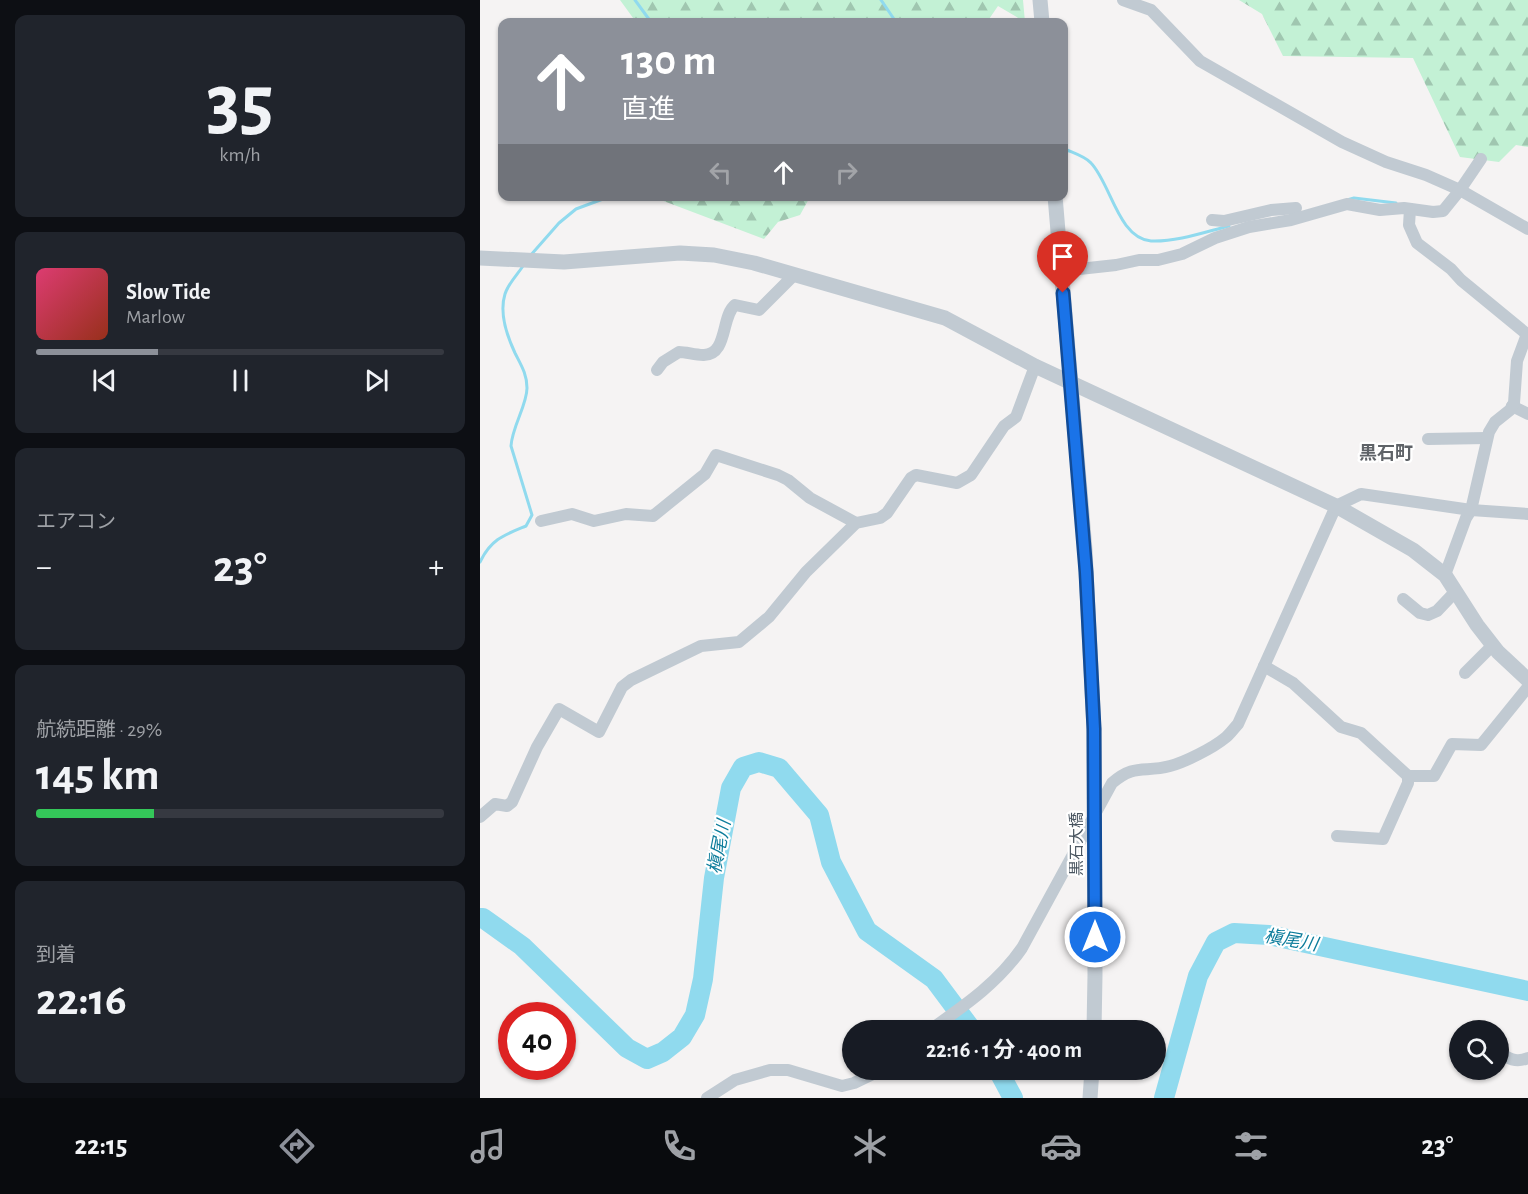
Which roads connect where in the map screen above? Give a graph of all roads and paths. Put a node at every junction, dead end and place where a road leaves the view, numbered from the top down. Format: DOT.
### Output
graph roads {
  1 [pos="1040,0"];
  2 [pos="1123,0"];
  3 [pos="1042,18"];
  4 [pos="1481,159"];
  5 [pos="1460,190"];
  6 [pos="1055,201"];
  7 [pos="1296,208"];
  8 [pos="1410,209"];
  9 [pos="1279,216"];
  10 [pos="1212,220"];
  11 [pos="1528,229"];
  12 [pos="480,258"];
  13 [pos="1061,271"];
  14 [pos="794,275"];
  15 [pos="1528,334"];
  16 [pos="1035,366"];
  17 [pos="657,370"];
  18 [pos="1069,381"];
  19 [pos="1512,406"];
  20 [pos="1528,414"];
  21 [pos="1487,438"];
  22 [pos="1428,439"];
  23 [pos="1336,506"];
  24 [pos="1471,510"];
  25 [pos="1528,514"];
  26 [pos="541,521"];
  27 [pos="856,523"];
  28 [pos="1445,575"];
  29 [pos="1456,591"];
  30 [pos="1403,599"];
  31 [pos="1493,645"];
  32 [pos="1264,666"];
  33 [pos="1465,673"];
  34 [pos="1528,680"];
  35 [pos="1528,687"];
  36 [pos="1408,776"];
  37 [pos="480,817"];
  38 [pos="1337,836"];
  39 [pos="944,1020"];
  40 [pos="1094,1020"];
  41 [pos="1509,1058"];
  42 [pos="1528,1058"];
  43 [pos="860,1080"];
  44 [pos="1091,1080"];
  45 [pos="706,1098"];
  46 [pos="1090,1098"];
  1 -- 3 [label="street"];
  2 -- 5 [label="street"];
  4 -- 5 [label="street"];
  5 -- 8 [label="street"];
  5 -- 11 [label="street"];
  6 -- 13 [label="street, 黒石大橋"];
  7 -- 9 [label="street"];
  8 -- 9 [label="street"];
  8 -- 15 [label="street"];
  9 -- 10 [label="street"];
  9 -- 13 [label="street"];
  12 -- 14 [label="street"];
  13 -- 18 [label="street, 黒石大橋"];
  14 -- 16 [label="street"];
  14 -- 17 [label="street"];
  15 -- 19 [label="street"];
  16 -- 18 [label="street"];
  16 -- 27 [label="street"];
  18 -- 23 [label="street"];
  18 -- 40 [label="street, 黒石大橋, bridge"];
  19 -- 20 [label="street"];
  19 -- 21 [label="street"];
  21 -- 22 [label="street"];
  21 -- 24 [label="street"];
  23 -- 24 [label="street"];
  23 -- 28 [label="street"];
  23 -- 32 [label="street"];
  24 -- 25 [label="street"];
  24 -- 28 [label="street"];
  26 -- 27 [label="street"];
  27 -- 37 [label="street"];
  28 -- 29 [label="street"];
  29 -- 30 [label="street"];
  29 -- 31 [label="street"];
  31 -- 33 [label="street"];
  31 -- 34 [label="street"];
  32 -- 36 [label="street"];
  32 -- 39 [label="street"];
  35 -- 36 [label="street"];
  36 -- 38 [label="street"];
  41 -- 42 [label="street"];
  43 -- 45 [label="street"];
  44 -- 46 [label="street"];
}
